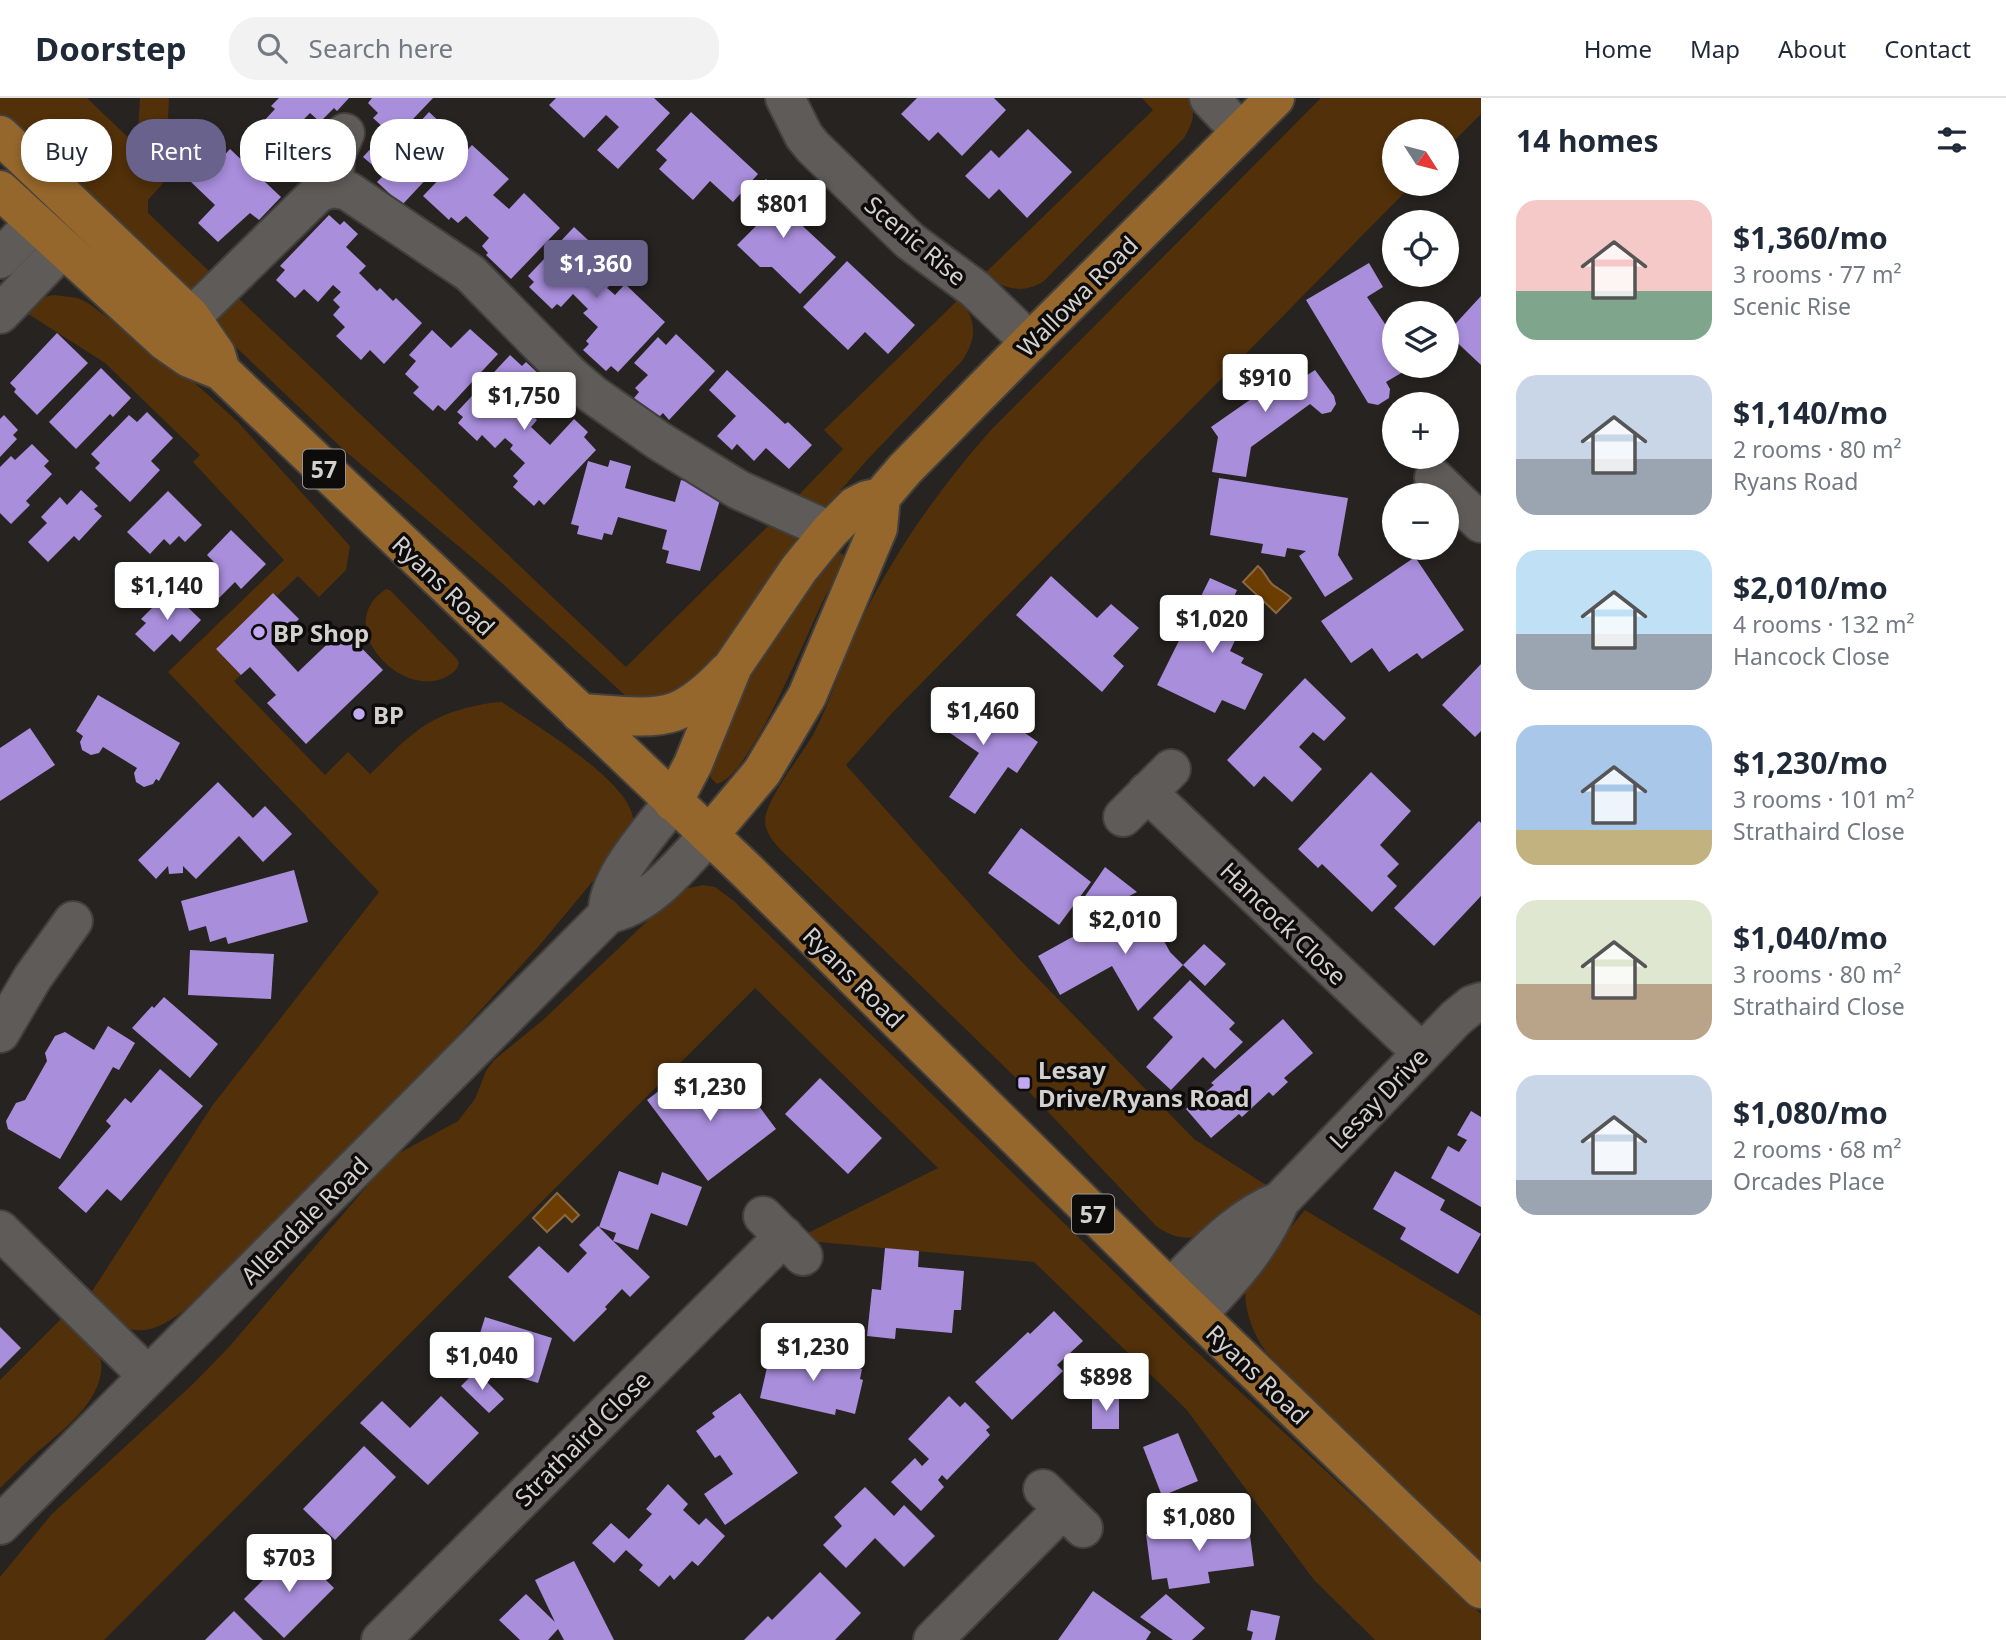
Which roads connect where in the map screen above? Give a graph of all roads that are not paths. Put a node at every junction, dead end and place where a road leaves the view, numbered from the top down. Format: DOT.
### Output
graph roads {
  1 [pos="785,98"];
  2 [pos="1209,98"];
  3 [pos="1275,98"];
  4 [pos="1241,132"];
  5 [pos="0,135"];
  6 [pos="334,182"];
  7 [pos="334,188"];
  8 [pos="0,190"];
  9 [pos="62,192"];
  10 [pos="90,219"];
  11 [pos="35,222"];
  12 [pos="63,248"];
  13 [pos="0,259"];
  14 [pos="0,314"];
  15 [pos="178,329"];
  16 [pos="1030,342"];
  17 [pos="1436,476"];
  18 [pos="881,497"];
  19 [pos="1481,523"];
  20 [pos="830,531"];
  21 [pos="733,666"];
  22 [pos="580,713"];
  23 [pos="1147,793"];
  24 [pos="673,802"];
  25 [pos="709,835"];
  26 [pos="608,915"];
  27 [pos="73,921"];
  28 [pos="1481,1002"];
  29 [pos="0,1033"];
  30 [pos="1422,1053"];
  31 [pos="1280,1201"];
  32 [pos="0,1230"];
  33 [pos="784,1236"];
  34 [pos="1170,1289"];
  35 [pos="1197,1315"];
  36 [pos="148,1376"];
  37 [pos="1063,1509"];
  38 [pos="0,1525"];
  39 [pos="1481,1589"];
  40 [pos="381,1640"];
  41 [pos="933,1640"];
  1 -- 16 [label="street, Scenic Rise"];
  2 -- 4 [label="street"];
  3 -- 4 [label="main road, Wallowa Road"];
  4 -- 16 [label="main road, Wallowa Road"];
  5 -- 9 [label="main road, Ryans Road / 57"];
  6 -- 7 [label="street"];
  7 -- 15 [label="street"];
  7 -- 20 [label="street"];
  8 -- 11 [label="main road, Ryans Road / 57"];
  9 -- 10 [label="main road, Ryans Road / 57"];
  9 -- 11 [label="main road"];
  10 -- 12 [label="main road"];
  10 -- 15 [label="main road, Ryans Road / 57"];
  11 -- 12 [label="main road, Ryans Road / 57"];
  11 -- 13 [label="street"];
  12 -- 14 [label="street"];
  12 -- 15 [label="main road, Ryans Road / 57"];
  15 -- 22 [label="main road, Ryans Road / 57"];
  16 -- 18 [label="main road, Wallowa Road"];
  17 -- 19 [label="street"];
  18 -- 20 [label="main road, Wallowa Road"];
  18 -- 25 [label="main road"];
  20 -- 21 [label="main road, Wallowa Road"];
  21 -- 22 [label="main road"];
  21 -- 24 [label="main road, Wallowa Road"];
  22 -- 24 [label="main road, Ryans Road / 57"];
  23 -- 30 [label="street, Hancock Close"];
  24 -- 25 [label="main road, Ryans Road / 57"];
  24 -- 26 [label="street"];
  25 -- 26 [label="street, Allendale Road"];
  25 -- 34 [label="main road, Ryans Road / 57"];
  26 -- 36 [label="street, Allendale Road"];
  27 -- 29 [label="street"];
  28 -- 30 [label="street, Lesay Drive"];
  30 -- 31 [label="street, Lesay Drive"];
  31 -- 34 [label="street, Lesay Drive"];
  31 -- 35 [label="street, Lesay Drive"];
  32 -- 36 [label="street"];
  33 -- 40 [label="street, Strathaird Close"];
  34 -- 35 [label="main road, Ryans Road / 57"];
  35 -- 39 [label="main road, Ryans Road / 57"];
  36 -- 38 [label="street, Allendale Road"];
  37 -- 41 [label="street"];
}
